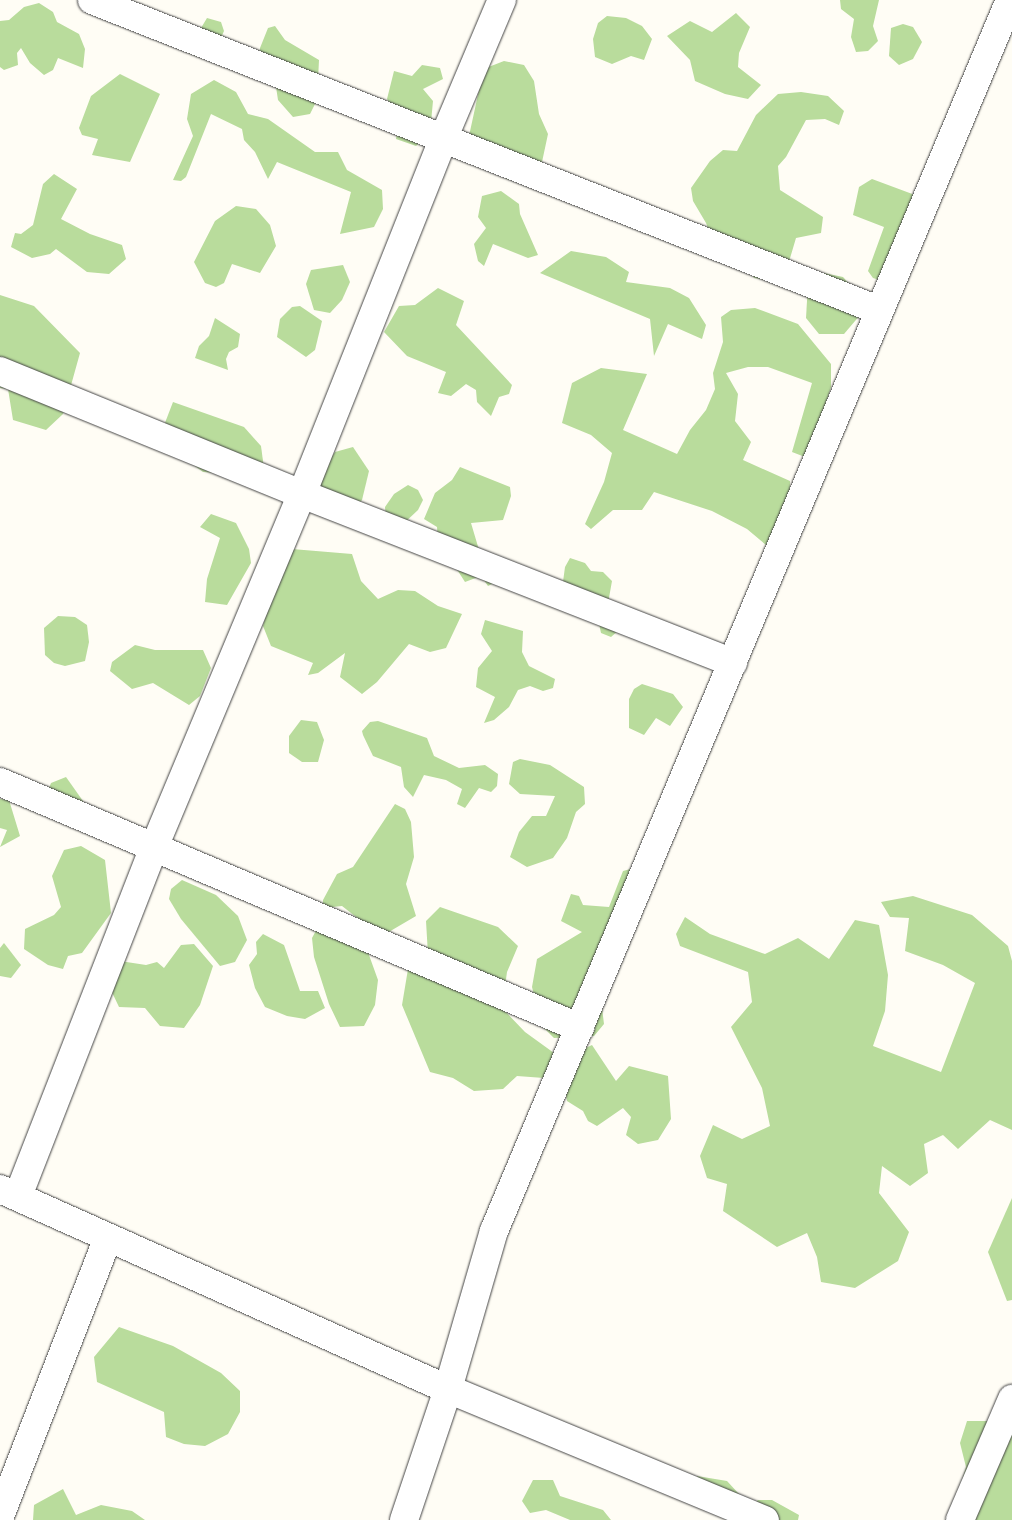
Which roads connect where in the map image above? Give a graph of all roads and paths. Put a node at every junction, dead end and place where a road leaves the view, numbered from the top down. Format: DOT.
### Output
graph roads {
  1 [pos="92,0"];
  2 [pos="502,0"];
  3 [pos="1010,0"];
  4 [pos="444,137"];
  5 [pos="878,310"];
  6 [pos="0,371"];
  7 [pos="302,494"];
  8 [pos="733,663"];
  9 [pos="0,782"];
  10 [pos="155,845"];
  11 [pos="580,1028"];
  12 [pos="9,1192"];
  13 [pos="108,1238"];
  14 [pos="448,1389"];
  15 [pos="1012,1399"];
  16 [pos="0,1516"];
  17 [pos="404,1520"];
  18 [pos="765,1520"];
  19 [pos="960,1520"];
  1 -- 4 [label="street"];
  2 -- 4 [label="street"];
  3 -- 5 [label="street"];
  4 -- 5 [label="street"];
  4 -- 7 [label="street"];
  5 -- 8 [label="street"];
  6 -- 7 [label="street"];
  7 -- 8 [label="street"];
  7 -- 10 [label="street"];
  8 -- 11 [label="street"];
  9 -- 10 [label="street"];
  10 -- 11 [label="street"];
  10 -- 12 [label="street"];
  11 -- 14 [label="street"];
  12 -- 13 [label="street"];
  13 -- 14 [label="street"];
  13 -- 16 [label="street"];
  14 -- 17 [label="street"];
  14 -- 18 [label="street"];
  15 -- 19 [label="street"];
}
